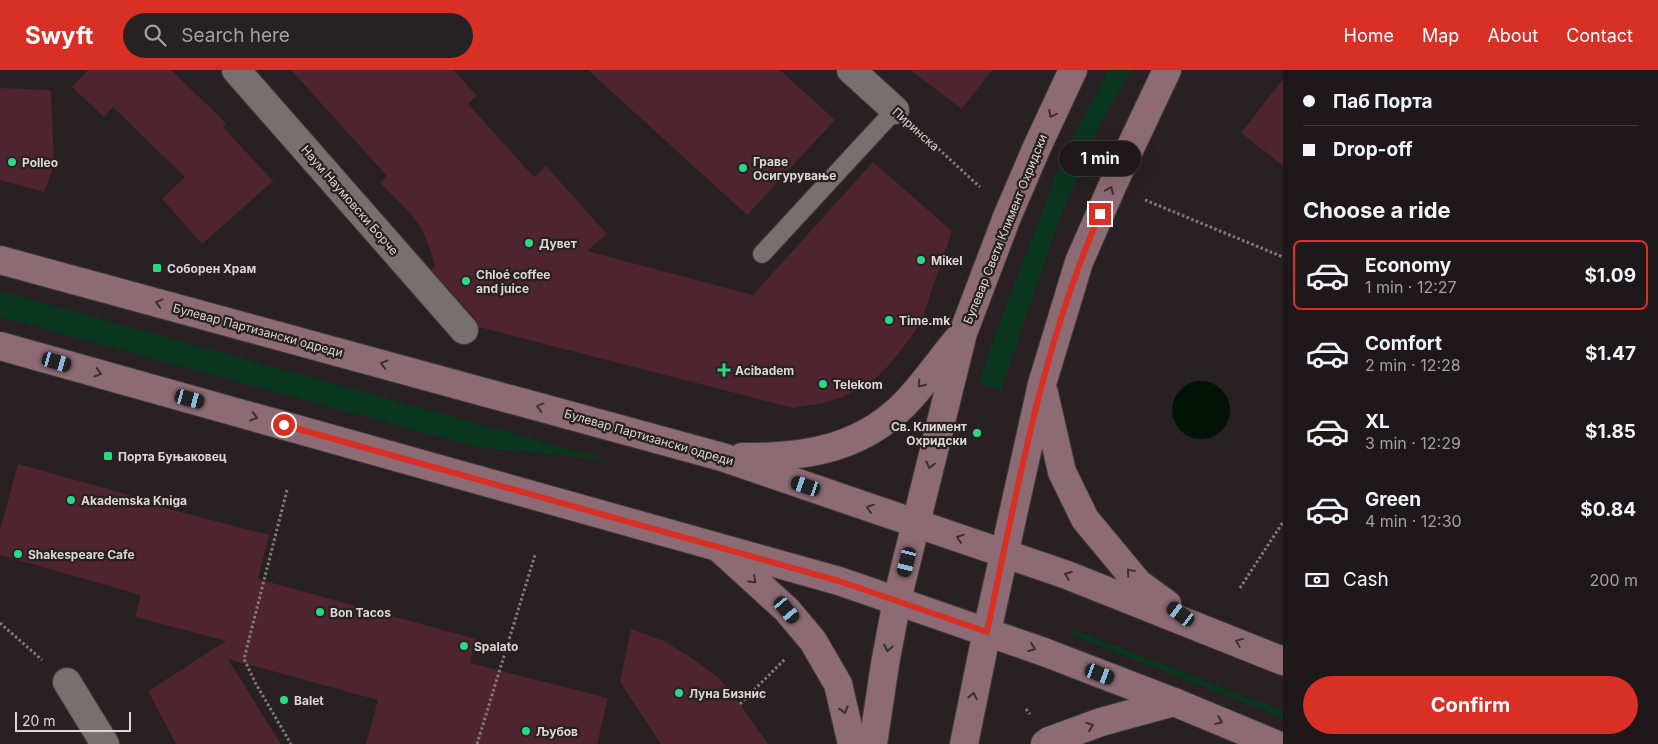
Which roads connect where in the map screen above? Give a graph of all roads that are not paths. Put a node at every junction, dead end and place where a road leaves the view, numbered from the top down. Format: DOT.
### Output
graph roads {
  1 [pos="236,70"];
  2 [pos="851,70"];
  3 [pos="1073,70"];
  4 [pos="1167,70"];
  5 [pos="895,110"];
  6 [pos="762,254"];
  7 [pos="0,260"];
  8 [pos="464,330"];
  9 [pos="962,333"];
  10 [pos="0,346"];
  11 [pos="1042,384"];
  12 [pos="722,457"];
  13 [pos="916,523"];
  14 [pos="718,546"];
  15 [pos="1004,554"];
  16 [pos="897,600"];
  17 [pos="1195,624"];
  18 [pos="987,632"];
  19 [pos="1283,660"];
  20 [pos="67,682"];
  21 [pos="1174,702"];
  22 [pos="105,744"];
  23 [pos="852,744"];
  24 [pos="874,744"];
  25 [pos="964,744"];
  26 [pos="1045,744"];
  27 [pos="1275,744"];
  1 -- 8 [label="street, Наум Наумовски Борче"];
  2 -- 5 [label="street, Пиринска"];
  3 -- 9 [label="street, Булевар Свети Климент Охридски, one-way"];
  11 -- 4 [label="street, one-way"];
  5 -- 6 [label="lane"];
  12 -- 7 [label="street, Булевар Партизански одреди, one-way"];
  9 -- 12 [label="street, one-way"];
  9 -- 13 [label="street, Булевар Свети Климент Охридски, one-way"];
  10 -- 14 [label="street, one-way"];
  11 -- 15 [label="street"];
  17 -- 11 [label="street, one-way"];
  13 -- 12 [label="street, Булевар Партизански одреди, one-way"];
  15 -- 13 [label="street, Булевар Партизански одреди, one-way"];
  13 -- 16 [label="street, Булевар Свети Климент Охридски"];
  14 -- 16 [label="street"];
  14 -- 23 [label="street, one-way"];
  17 -- 15 [label="street, Булевар Партизански одреди, one-way"];
  15 -- 18 [label="street"];
  16 -- 18 [label="street"];
  16 -- 24 [label="street, Булевар Свети Климент Охридски, one-way"];
  19 -- 17 [label="street, Булевар Партизански одреди, one-way"];
  18 -- 21 [label="street, one-way"];
  25 -- 18 [label="street, one-way"];
  20 -- 22 [label="street"];
  26 -- 21 [label="street, one-way"];
  21 -- 27 [label="street, one-way"];
}
